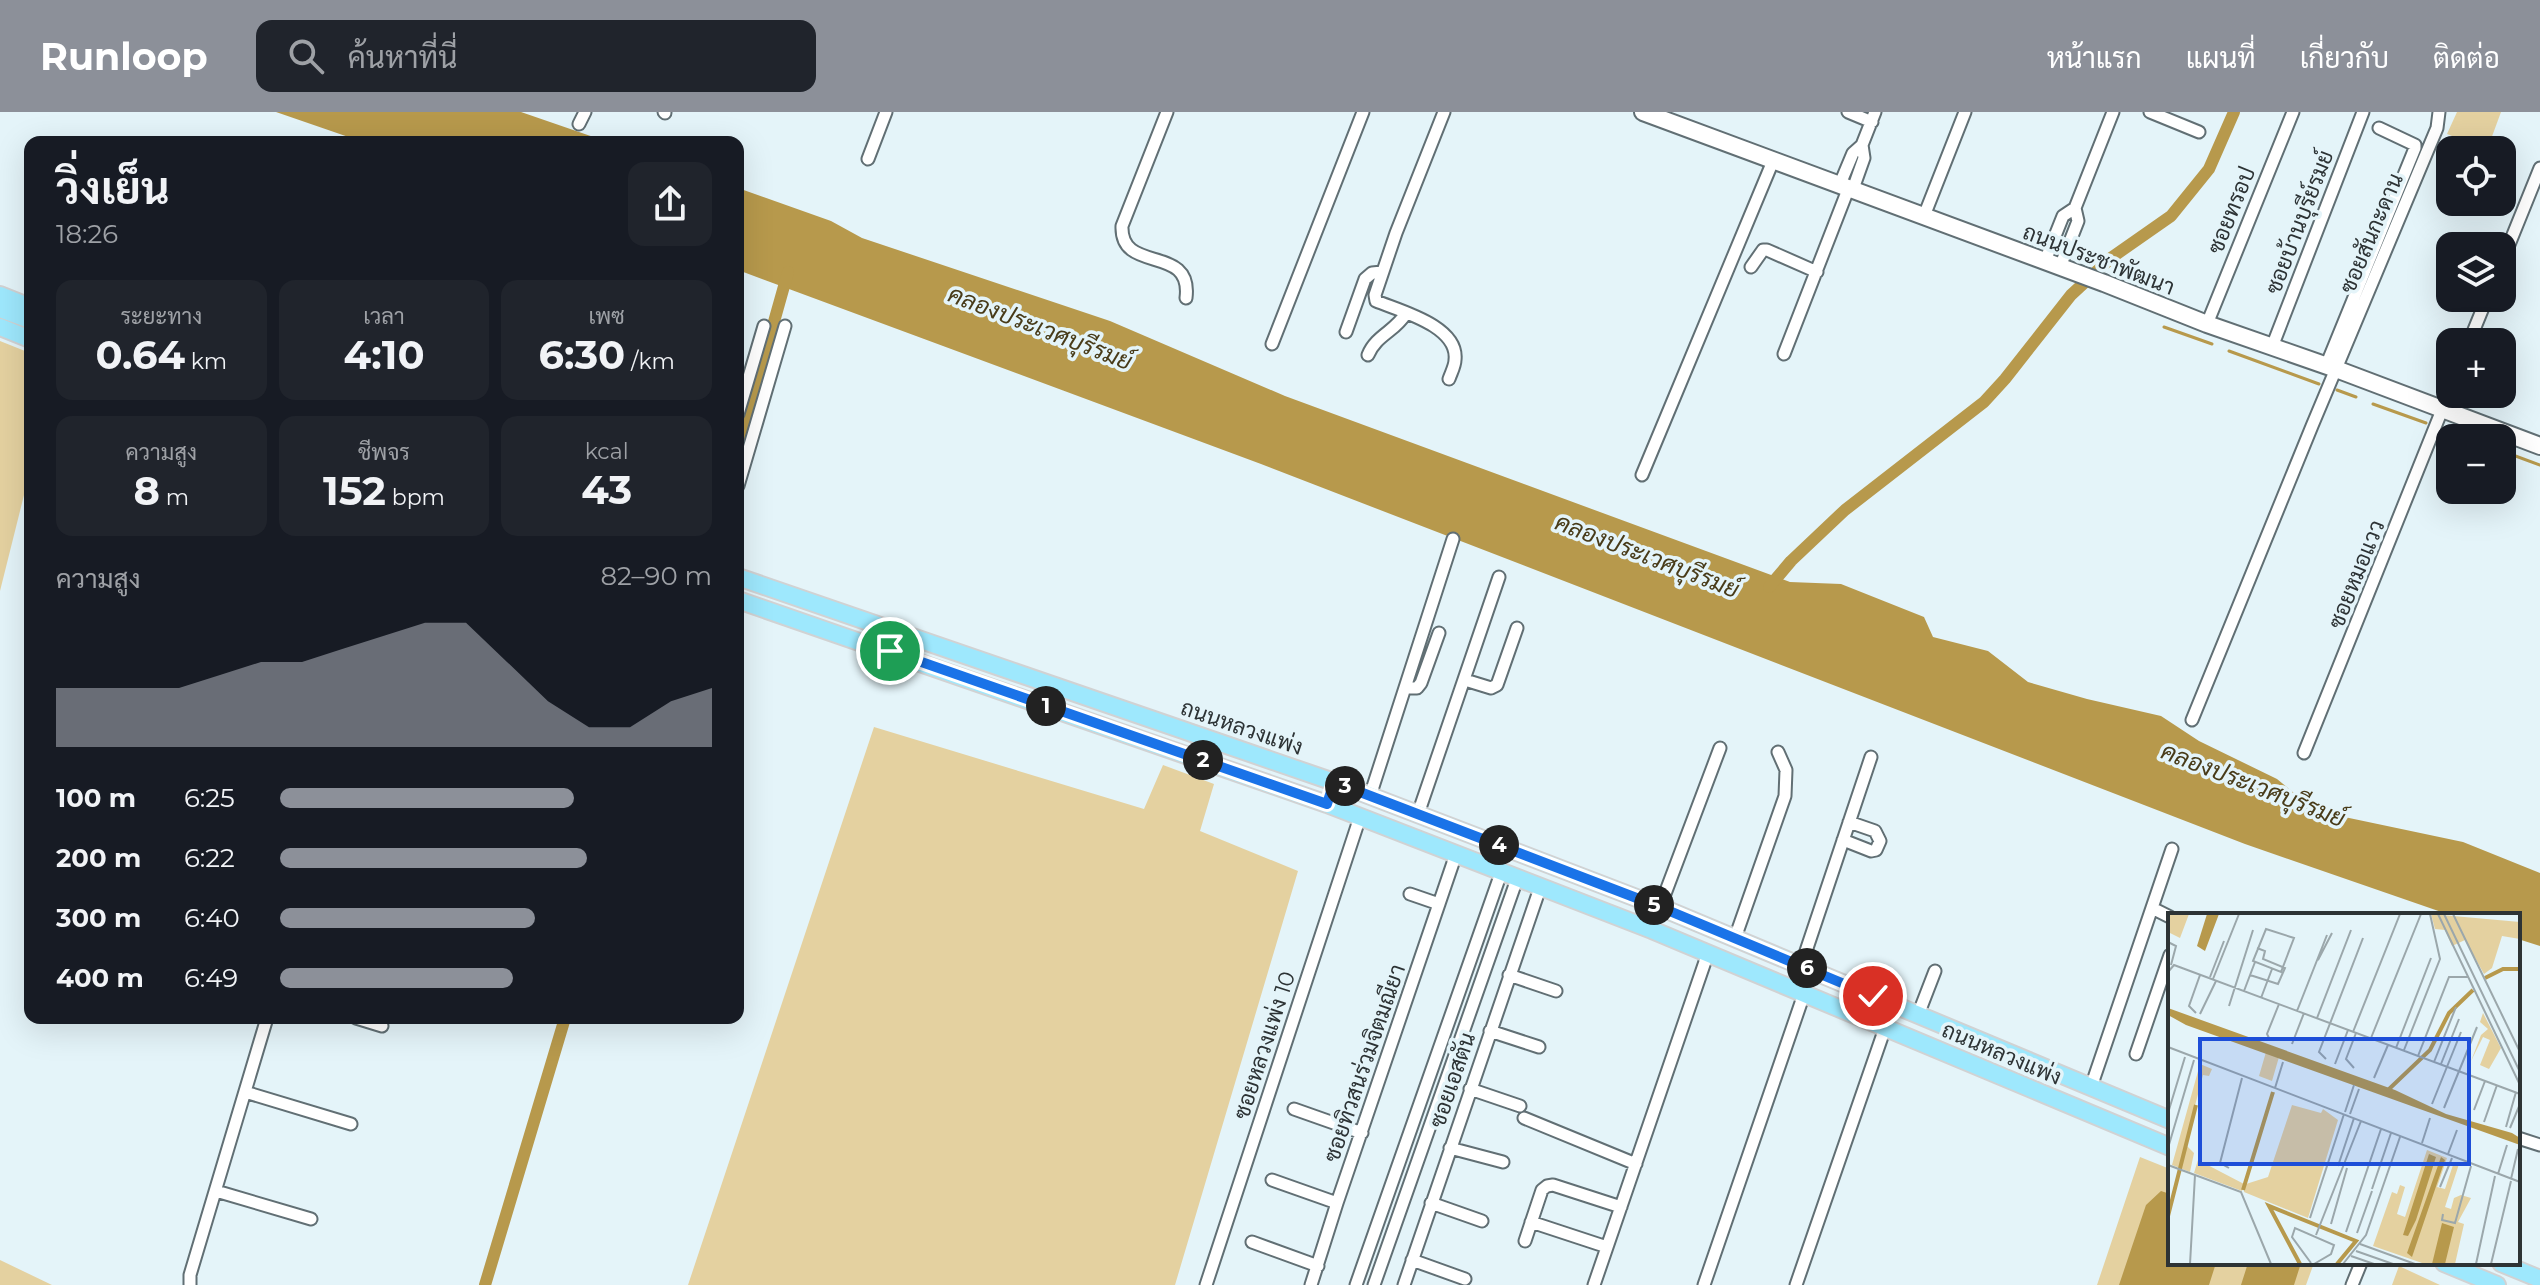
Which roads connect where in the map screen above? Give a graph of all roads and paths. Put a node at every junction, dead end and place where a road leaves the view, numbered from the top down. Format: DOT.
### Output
graph roads {
  1 [pos="585,112"];
  2 [pos="886,112"];
  3 [pos="1167,112"];
  4 [pos="1363,112"];
  5 [pos="1444,112"];
  6 [pos="1643,112"];
  7 [pos="1848,112"];
  8 [pos="1965,112"];
  9 [pos="2113,112"];
  10 [pos="2150,112"];
  11 [pos="2293,112"];
  12 [pos="2363,112"];
  13 [pos="2439,112"];
  14 [pos="1874,117"];
  15 [pos="579,124"];
  16 [pos="2379,128"];
  17 [pos="2199,132"];
  18 [pos="868,159"];
  19 [pos="1773,161"];
  20 [pos="2540,168"];
  21 [pos="1847,187"];
  22 [pos="1924,216"];
  23 [pos="2514,232"];
  24 [pos="2052,264"];
  25 [pos="1751,267"];
  26 [pos="1382,272"];
  27 [pos="1817,272"];
  28 [pos="0,295"];
  29 [pos="1186,298"];
  30 [pos="24,305"];
  31 [pos="0,309"];
  32 [pos="1406,313"];
  33 [pos="24,318"];
  34 [pos="2207,324"];
  35 [pos="764,326"];
  36 [pos="785,326"];
  37 [pos="0,327"];
  38 [pos="1346,332"];
  39 [pos="24,337"];
  40 [pos="1272,344"];
  41 [pos="2272,347"];
  42 [pos="1784,354"];
  43 [pos="1368,355"];
  44 [pos="2331,368"];
  45 [pos="1449,379"];
  46 [pos="744,394"];
  47 [pos="2436,406"];
  48 [pos="2443,408"];
  49 [pos="2540,446"];
  50 [pos="744,466"];
  51 [pos="1642,475"];
  52 [pos="1453,539"];
  53 [pos="1499,577"];
  54 [pos="744,579"];
  55 [pos="744,602"];
  56 [pos="1517,628"];
  57 [pos="1439,633"];
  58 [pos="1465,680"];
  59 [pos="1405,688"];
  60 [pos="2192,720"];
  61 [pos="1720,748"];
  62 [pos="1778,752"];
  63 [pos="2304,753"];
  64 [pos="1871,757"];
  65 [pos="1334,782"];
  66 [pos="1370,796"];
  67 [pos="1327,804"];
  68 [pos="1418,814"];
  69 [pos="1360,817"];
  70 [pos="1849,822"];
  71 [pos="1843,840"];
  72 [pos="2172,849"];
  73 [pos="1456,854"];
  74 [pos="1509,876"];
  75 [pos="1540,888"];
  76 [pos="1410,894"];
  77 [pos="1439,904"];
  78 [pos="1660,907"];
  79 [pos="2152,908"];
  80 [pos="2168,916"];
  81 [pos="1652,930"];
  82 [pos="1735,938"];
  83 [pos="1474,951"];
  84 [pos="1708,953"];
  85 [pos="1489,956"];
  86 [pos="2168,961"];
  87 [pos="1801,966"];
  88 [pos="1935,971"];
  89 [pos="1509,975"];
  90 [pos="1556,991"];
  91 [pos="1804,994"];
  92 [pos="1918,1015"];
  93 [pos="265,1024"];
  94 [pos="376,1024"];
  95 [pos="382,1026"];
  96 [pos="1885,1028"];
  97 [pos="1490,1031"];
  98 [pos="1539,1047"];
  99 [pos="2136,1054"];
  100 [pos="2091,1087"];
  101 [pos="1470,1089"];
  102 [pos="245,1092"];
  103 [pos="1520,1106"];
  104 [pos="1294,1109"];
  105 [pos="1524,1118"];
  106 [pos="2168,1119"];
  107 [pos="351,1124"];
  108 [pos="1362,1133"];
  109 [pos="2520,1139"];
  110 [pos="2540,1145"];
  111 [pos="2168,1146"];
  112 [pos="1450,1148"];
  113 [pos="1503,1162"];
  114 [pos="1636,1164"];
  115 [pos="1272,1180"];
  116 [pos="216,1191"];
  117 [pos="1337,1203"];
  118 [pos="1431,1203"];
  119 [pos="1621,1207"];
  120 [pos="311,1219"];
  121 [pos="1482,1221"];
  122 [pos="1531,1222"];
  123 [pos="1525,1241"];
  124 [pos="1252,1242"];
  125 [pos="1607,1247"];
  126 [pos="1412,1260"];
  127 [pos="2360,1265"];
  128 [pos="2449,1265"];
  129 [pos="2507,1265"];
  130 [pos="1318,1266"];
  131 [pos="2540,1277"];
  132 [pos="1465,1279"];
  133 [pos="190,1285"];
  134 [pos="1206,1285"];
  135 [pos="1311,1285"];
  136 [pos="1356,1285"];
  137 [pos="1374,1285"];
  138 [pos="1404,1285"];
  139 [pos="1594,1285"];
  140 [pos="1704,1285"];
  141 [pos="1796,1285"];
  142 [pos="2352,1285"];
  143 [pos="2497,1285"];
  1 -- 15 [label="street"];
  2 -- 18 [label="street"];
  3 -- 29 [label="street"];
  4 -- 40 [label="street"];
  5 -- 26 [label="street"];
  6 -- 19 [label="street, ถนนประชาพัฒนา"];
  7 -- 14 [label="street"];
  8 -- 22 [label="street"];
  9 -- 24 [label="street"];
  10 -- 17 [label="street"];
  11 -- 34 [label="street, ซอยทรอป"];
  12 -- 41 [label="street, ซอยบ้านบุรีย์รมย์"];
  13 -- 44 [label="street, ซอยสันกะดาน"];
  14 -- 21 [label="street"];
  16 -- 44 [label="street"];
  19 -- 21 [label="street, ถนนประชาพัฒนา"];
  19 -- 51 [label="street"];
  20 -- 23 [label="street"];
  21 -- 22 [label="street, ถนนประชาพัฒนา"];
  21 -- 27 [label="street"];
  22 -- 24 [label="street, ถนนประชาพัฒนา"];
  24 -- 34 [label="street, ถนนประชาพัฒนา"];
  25 -- 27 [label="street"];
  26 -- 32 [label="street"];
  26 -- 38 [label="street"];
  27 -- 42 [label="street"];
  28 -- 30 [label="main road"];
  31 -- 33 [label="main road"];
  32 -- 43 [label="street"];
  32 -- 45 [label="street"];
  34 -- 41 [label="street, ถนนประชาพัฒนา"];
  35 -- 46 [label="street"];
  36 -- 50 [label="street"];
  37 -- 39 [label="main road"];
  41 -- 44 [label="street, ถนนประชาพัฒนา"];
  44 -- 47 [label="street, ถนนประชาพัฒนา"];
  44 -- 60 [label="street"];
  48 -- 49 [label="street, ถนนประชาพัฒนา"];
  48 -- 63 [label="street, ซอยหมอแวว"];
  52 -- 59 [label="street"];
  53 -- 58 [label="street"];
  54 -- 65 [label="main road, ถนนหลวงแพ่ง"];
  55 -- 67 [label="main road, ถนนหลวงแพ่ง"];
  56 -- 58 [label="street"];
  57 -- 59 [label="street"];
  58 -- 68 [label="street"];
  59 -- 66 [label="street"];
  61 -- 78 [label="street"];
  62 -- 82 [label="street"];
  64 -- 70 [label="street"];
  65 -- 66 [label="main road, ถนนหลวงแพ่ง"];
  65 -- 67 [label="main road"];
  66 -- 68 [label="main road, ถนนหลวงแพ่ง"];
  67 -- 69 [label="main road, ถนนหลวงแพ่ง"];
  68 -- 78 [label="main road, ถนนหลวงแพ่ง"];
  69 -- 73 [label="main road, ถนนหลวงแพ่ง"];
  69 -- 134 [label="street, ซอยหลวงแพ่ง 10"];
  70 -- 71 [label="street"];
  70 -- 71 [label="street"];
  71 -- 87 [label="street"];
  72 -- 79 [label="street"];
  73 -- 74 [label="main road, ถนนหลวงแพ่ง"];
  73 -- 77 [label="street, ซอยทิวสนร่วมจิตมณียา"];
  74 -- 75 [label="main road, ถนนหลวงแพ่ง"];
  74 -- 83 [label="street"];
  74 -- 85 [label="street"];
  75 -- 81 [label="main road, ถนนหลวงแพ่ง"];
  75 -- 89 [label="street, ซอยเอสตัน"];
  76 -- 77 [label="street"];
  77 -- 108 [label="street, ซอยทิวสนร่วมจิตมณียา"];
  78 -- 81 [label="main road"];
  78 -- 82 [label="main road, ถนนหลวงแพ่ง"];
  79 -- 80 [label="street"];
  79 -- 100 [label="street"];
  81 -- 84 [label="main road, ถนนหลวงแพ่ง"];
  82 -- 87 [label="main road, ถนนหลวงแพ่ง"];
  83 -- 85 [label="street"];
  83 -- 136 [label="street"];
  84 -- 91 [label="main road, ถนนหลวงแพ่ง"];
  84 -- 114 [label="street"];
  85 -- 137 [label="street"];
  86 -- 99 [label="street"];
  87 -- 92 [label="main road, ถนนหลวงแพ่ง"];
  88 -- 92 [label="street"];
  89 -- 90 [label="street"];
  89 -- 97 [label="street, ซอยเอสตัน"];
  91 -- 96 [label="main road, ถนนหลวงแพ่ง"];
  91 -- 140 [label="street"];
  92 -- 100 [label="main road, ถนนหลวงแพ่ง"];
  93 -- 102 [label="street"];
  94 -- 95 [label="street"];
  96 -- 111 [label="main road, ถนนหลวงแพ่ง"];
  96 -- 141 [label="street"];
  97 -- 98 [label="street"];
  97 -- 101 [label="street, ซอยเอสตัน"];
  100 -- 106 [label="main road, ถนนหลวงแพ่ง"];
  101 -- 103 [label="street"];
  101 -- 112 [label="street, ซอยเอสตัน"];
  102 -- 107 [label="street"];
  102 -- 116 [label="street"];
  104 -- 108 [label="street"];
  105 -- 114 [label="street"];
  108 -- 117 [label="street, ซอยทิวสนร่วมจิตมณียา"];
  109 -- 110 [label="street"];
  112 -- 113 [label="street"];
  112 -- 118 [label="street, ซอยเอสตัน"];
  114 -- 119 [label="street"];
  115 -- 117 [label="street"];
  116 -- 120 [label="street"];
  116 -- 133 [label="street"];
  117 -- 130 [label="street, ซอยทิวสนร่วมจิตมณียา"];
  118 -- 121 [label="street"];
  118 -- 126 [label="street, ซอยเอสตัน"];
  119 -- 122 [label="street"];
  119 -- 125 [label="street"];
  122 -- 123 [label="street"];
  122 -- 125 [label="street"];
  124 -- 130 [label="street"];
  125 -- 139 [label="street"];
  126 -- 132 [label="street"];
  126 -- 138 [label="street, ซอยเอสตัน"];
  127 -- 142 [label="street"];
  128 -- 143 [label="main road"];
  129 -- 131 [label="main road"];
  130 -- 135 [label="street, ซอยทิวสนร่วมจิตมณียา"];
}
